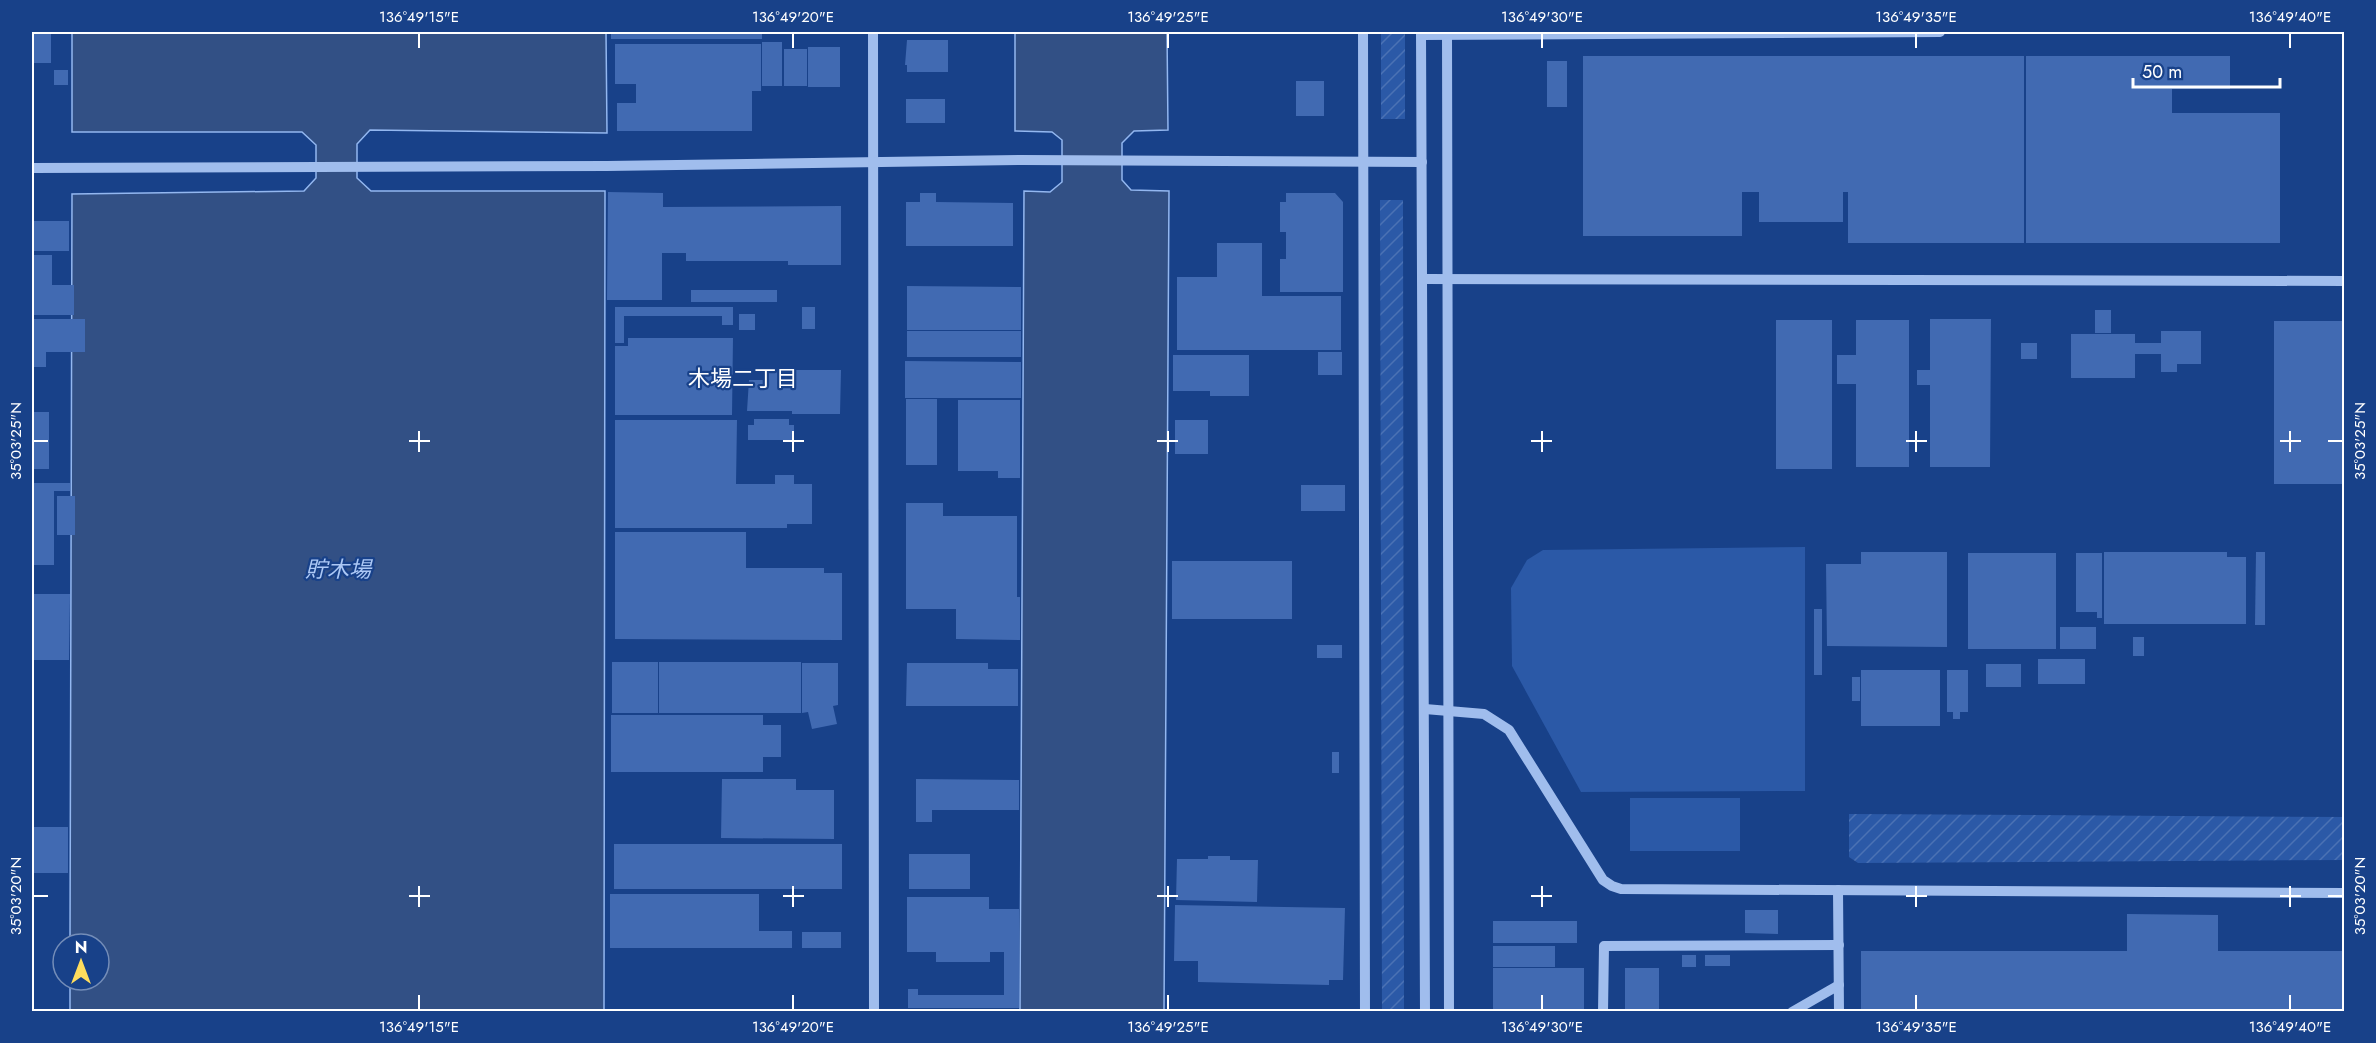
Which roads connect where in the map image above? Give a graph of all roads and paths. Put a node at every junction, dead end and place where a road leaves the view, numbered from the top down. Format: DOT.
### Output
graph roads {
  1 [pos="873,32"];
  2 [pos="1363,32"];
  3 [pos="1940,32"];
  4 [pos="1421,33"];
  5 [pos="1447,33"];
  6 [pos="1363,162"];
  7 [pos="1422,162"];
  8 [pos="873,164"];
  9 [pos="32,168"];
  10 [pos="1422,279"];
  11 [pos="1446,279"];
  12 [pos="2344,281"];
  13 [pos="1425,710"];
  14 [pos="1450,711"];
  15 [pos="1838,890"];
  16 [pos="2344,893"];
  17 [pos="1839,945"];
  18 [pos="1839,985"];
  19 [pos="874,1011"];
  20 [pos="1365,1011"];
  21 [pos="1425,1011"];
  22 [pos="1449,1011"];
  23 [pos="1604,1011"];
  24 [pos="1792,1011"];
  25 [pos="1839,1011"];
  1 -- 8 [label="street"];
  2 -- 6 [label="street"];
  3 -- 5 [label="street"];
  4 -- 5 [label="street"];
  4 -- 7 [label="street"];
  5 -- 11 [label="street"];
  6 -- 7 [label="street"];
  6 -- 8 [label="street"];
  6 -- 20 [label="street"];
  7 -- 10 [label="street"];
  8 -- 9 [label="street"];
  8 -- 19 [label="street"];
  10 -- 11 [label="street"];
  10 -- 13 [label="street"];
  11 -- 12 [label="street"];
  11 -- 14 [label="street"];
  13 -- 14 [label="street"];
  13 -- 21 [label="street"];
  14 -- 15 [label="street"];
  14 -- 22 [label="street"];
  15 -- 16 [label="street"];
  15 -- 17 [label="street"];
  17 -- 18 [label="street"];
  17 -- 23 [label="street"];
  18 -- 24 [label="street"];
  18 -- 25 [label="street"];
}
